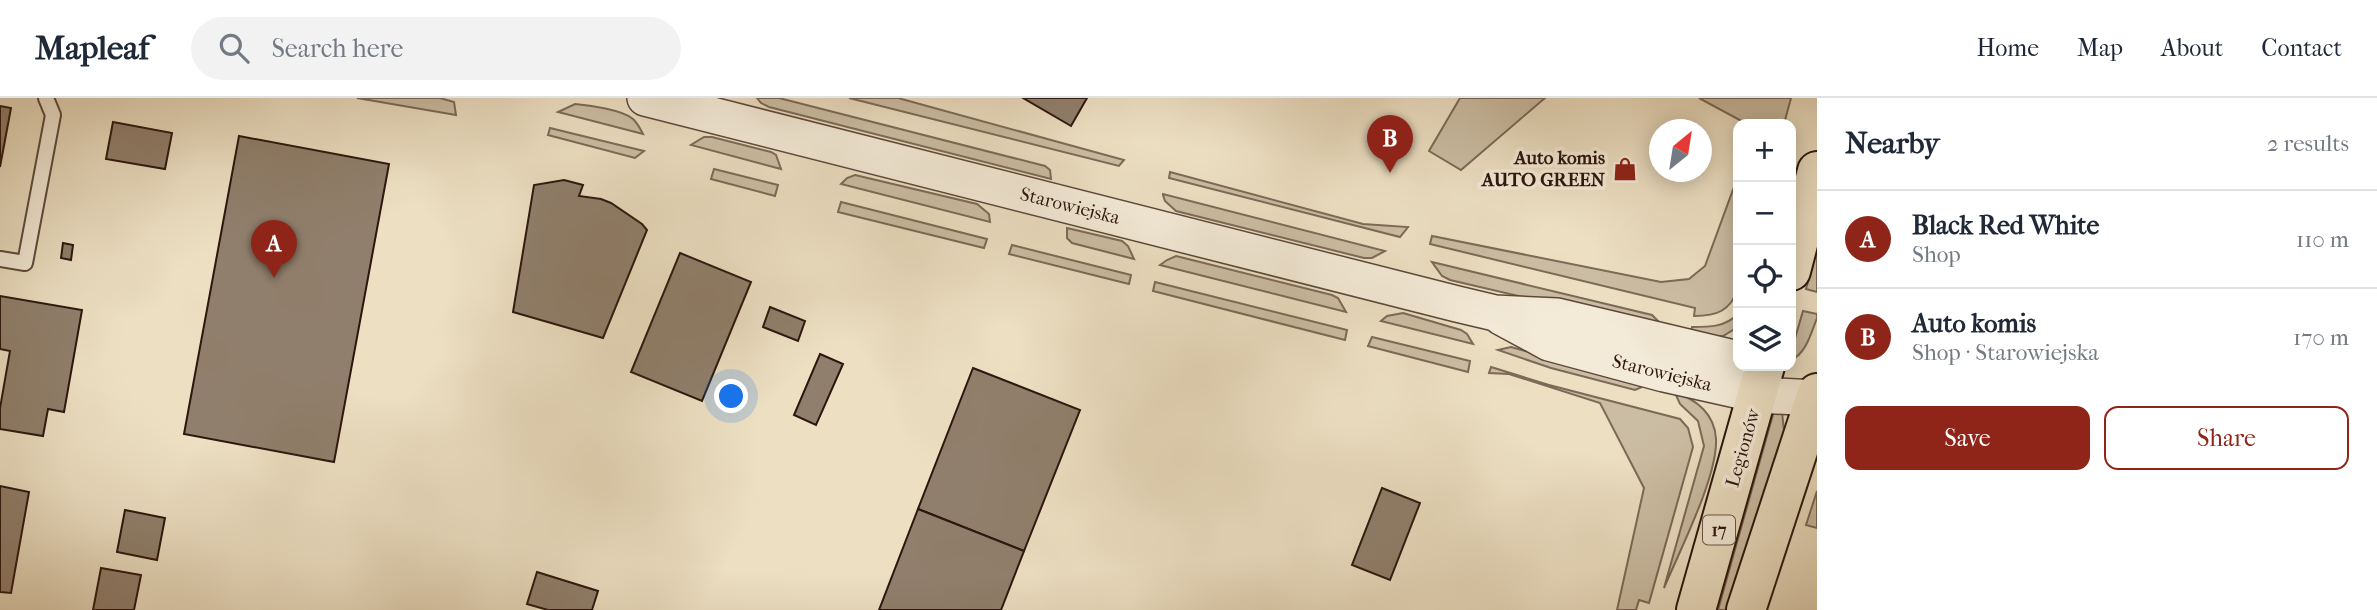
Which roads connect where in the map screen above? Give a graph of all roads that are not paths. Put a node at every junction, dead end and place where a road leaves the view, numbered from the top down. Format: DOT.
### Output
graph roads {
  1 [pos="46,98"];
  2 [pos="645,98"];
  3 [pos="1817,172"];
  4 [pos="1796,252"];
  5 [pos="0,259"];
  6 [pos="1757,371"];
  7 [pos="1816,395"];
  8 [pos="1696,610"];
  9 [pos="1746,610"];
  1 -- 5 [label="lane"];
  2 -- 6 [label="street, Starowiejska"];
  3 -- 4 [label="highway"];
  6 -- 7 [label="street, Starowiejska"];
  6 -- 8 [label="highway, Legionów / 17"];
  7 -- 9 [label="highway"];
}
